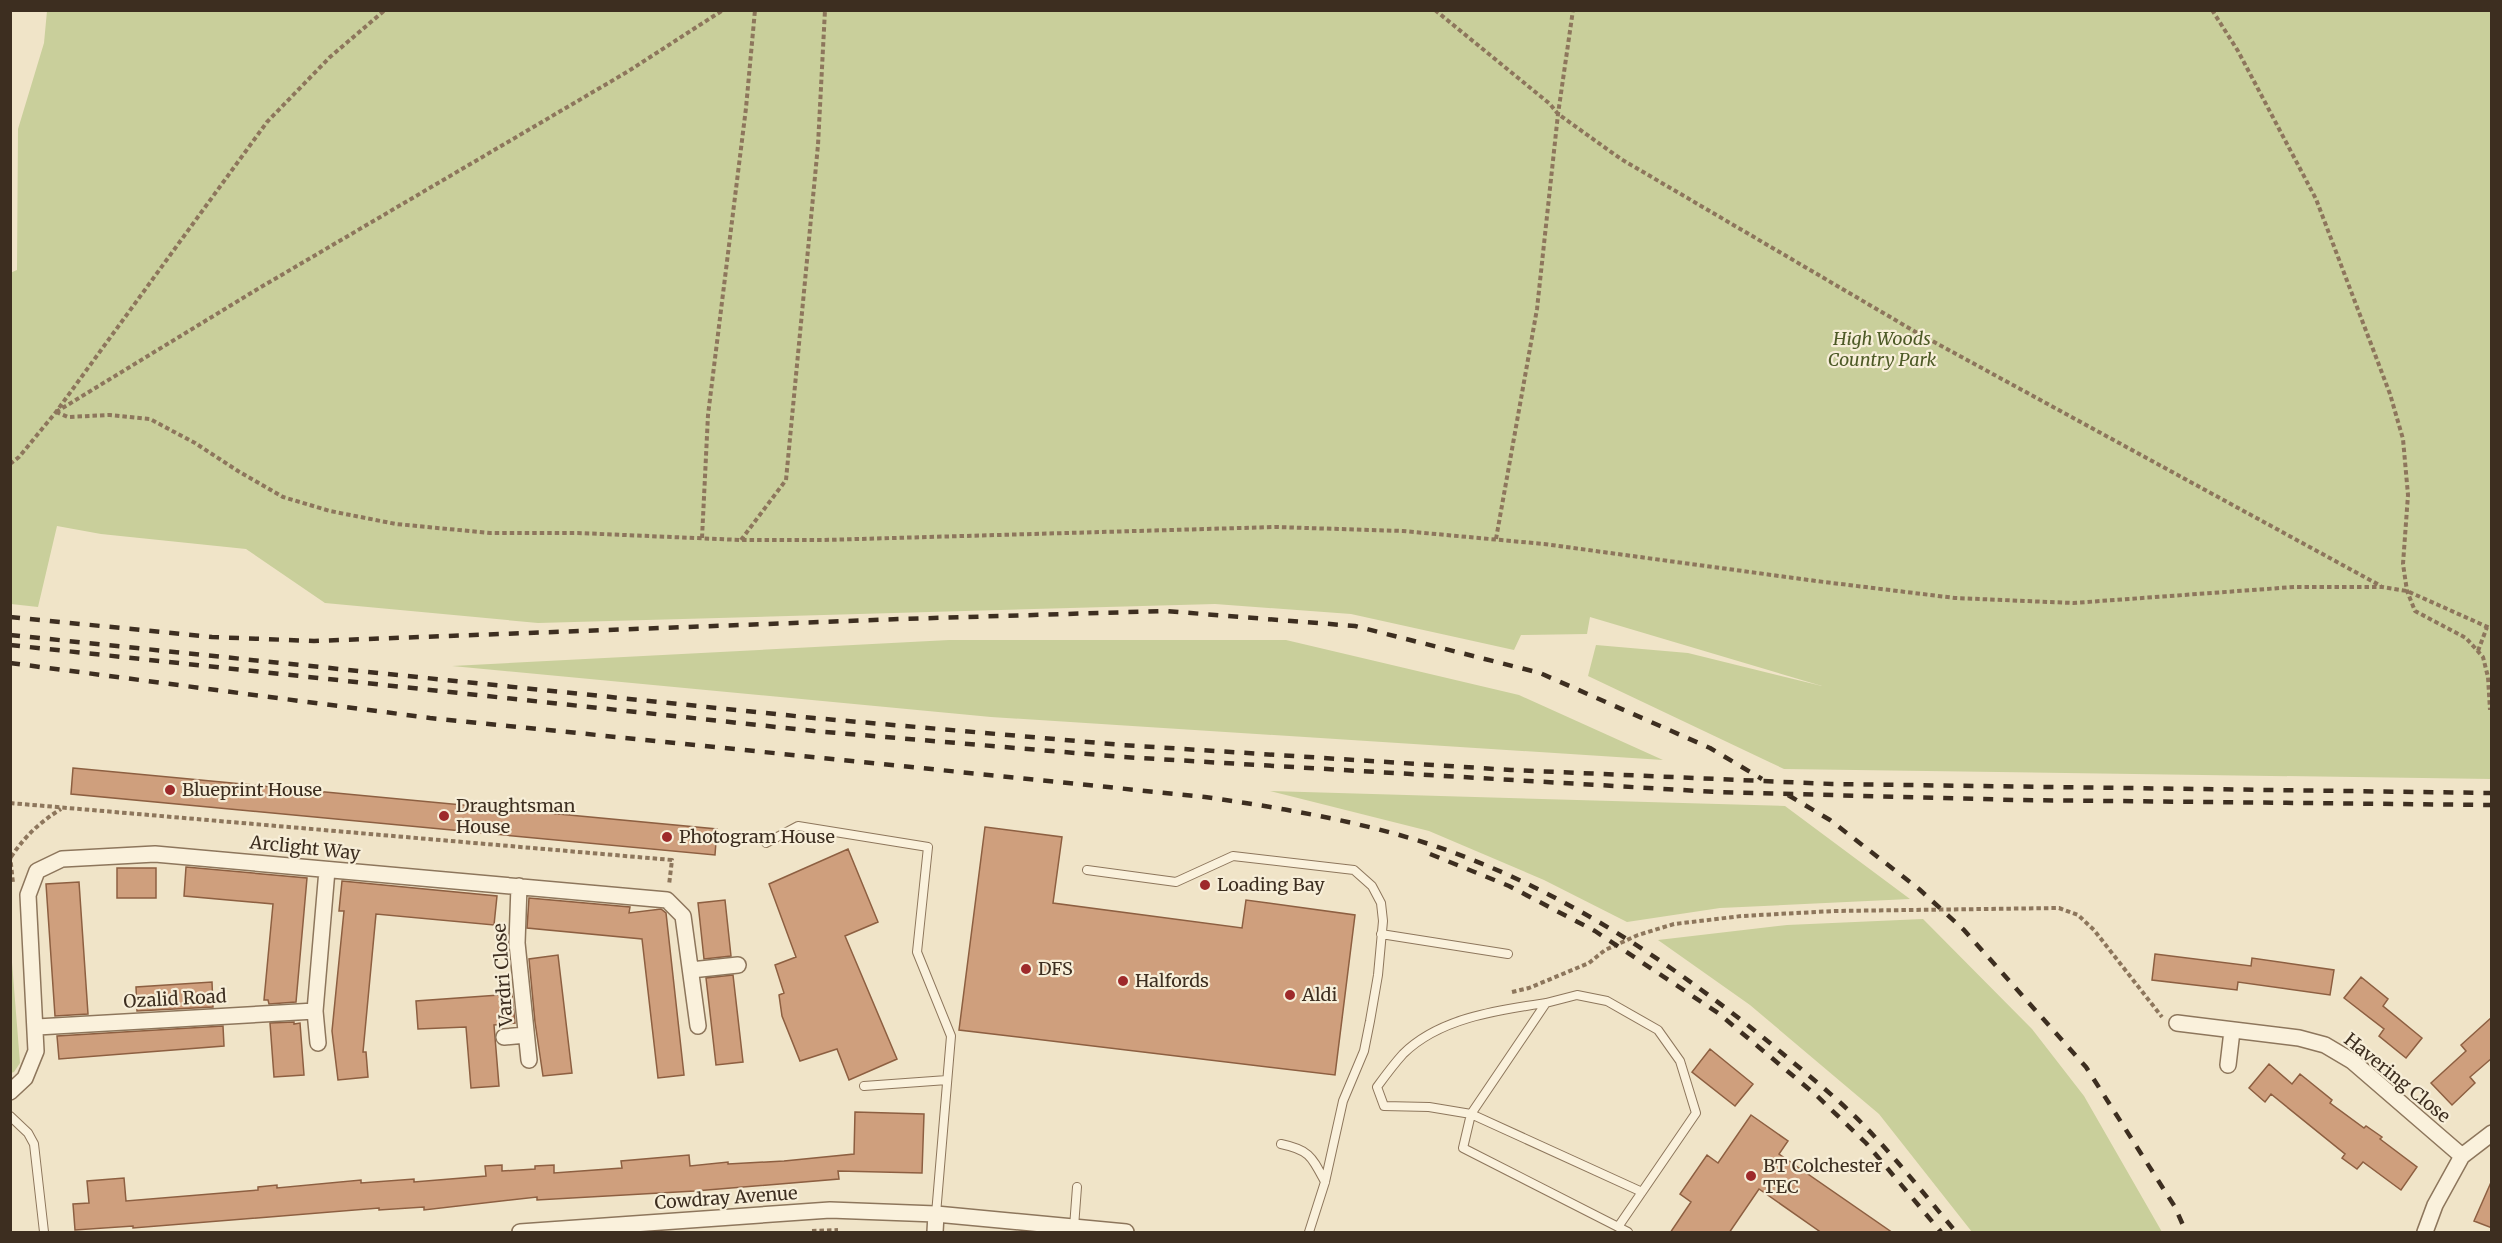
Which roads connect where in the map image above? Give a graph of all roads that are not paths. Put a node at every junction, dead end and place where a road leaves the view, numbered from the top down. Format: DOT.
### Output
graph roads {
  1 [pos="766,843"];
  2 [pos="327,870"];
  3 [pos="1087,870"];
  4 [pos="519,886"];
  5 [pos="1381,934"];
  6 [pos="1508,954"];
  7 [pos="738,965"];
  8 [pos="691,970"];
  9 [pos="1546,1002"];
  10 [pos="315,1011"];
  11 [pos="2177,1023"];
  12 [pos="698,1026"];
  13 [pos="37,1027"];
  14 [pos="2232,1031"];
  15 [pos="526,1035"];
  16 [pos="504,1037"];
  17 [pos="318,1043"];
  18 [pos="529,1060"];
  19 [pos="2228,1065"];
  20 [pos="947,1080"];
  21 [pos="864,1086"];
  22 [pos="10,1092"];
  23 [pos="1472,1114"];
  24 [pos="10,1116"];
  25 [pos="2492,1133"];
  26 [pos="1281,1144"];
  27 [pos="2462,1156"];
  28 [pos="1325,1182"];
  29 [pos="1077,1187"];
  30 [pos="1642,1192"];
  31 [pos="936,1214"];
  32 [pos="1074,1227"];
  33 [pos="1618,1227"];
  34 [pos="44,1233"];
  35 [pos="520,1233"];
  36 [pos="935,1233"];
  37 [pos="1126,1233"];
  38 [pos="1309,1233"];
  39 [pos="1628,1233"];
  40 [pos="2425,1233"];
  1 -- 20 [label="lane"];
  2 -- 4 [label="street, Arclight Way"];
  2 -- 10 [label="street"];
  2 -- 13 [label="street, Arclight Way"];
  3 -- 5 [label="lane"];
  4 -- 8 [label="street, Arclight Way"];
  4 -- 15 [label="street, Vardri Close"];
  5 -- 6 [label="lane"];
  5 -- 28 [label="lane"];
  7 -- 8 [label="street"];
  8 -- 12 [label="street"];
  9 -- 23 [label="lane"];
  9 -- 23 [label="lane"];
  9 -- 30 [label="lane"];
  10 -- 13 [label="street, Ozalid Road"];
  10 -- 17 [label="street"];
  11 -- 14 [label="street, Havering Close"];
  13 -- 22 [label="street, Arclight Way"];
  14 -- 19 [label="street"];
  14 -- 27 [label="street, Havering Close"];
  15 -- 16 [label="street"];
  15 -- 18 [label="street, Vardri Close"];
  20 -- 21 [label="lane"];
  20 -- 31 [label="lane"];
  23 -- 30 [label="lane"];
  23 -- 33 [label="lane"];
  24 -- 34 [label="lane"];
  25 -- 27 [label="street"];
  26 -- 28 [label="lane"];
  27 -- 40 [label="street"];
  28 -- 38 [label="lane"];
  29 -- 32 [label="lane"];
  30 -- 33 [label="lane"];
  31 -- 32 [label="street, Cowdray Avenue"];
  31 -- 35 [label="street, Cowdray Avenue"];
  31 -- 36 [label="street"];
  32 -- 37 [label="street, Cowdray Avenue"];
  33 -- 39 [label="lane"];
}
